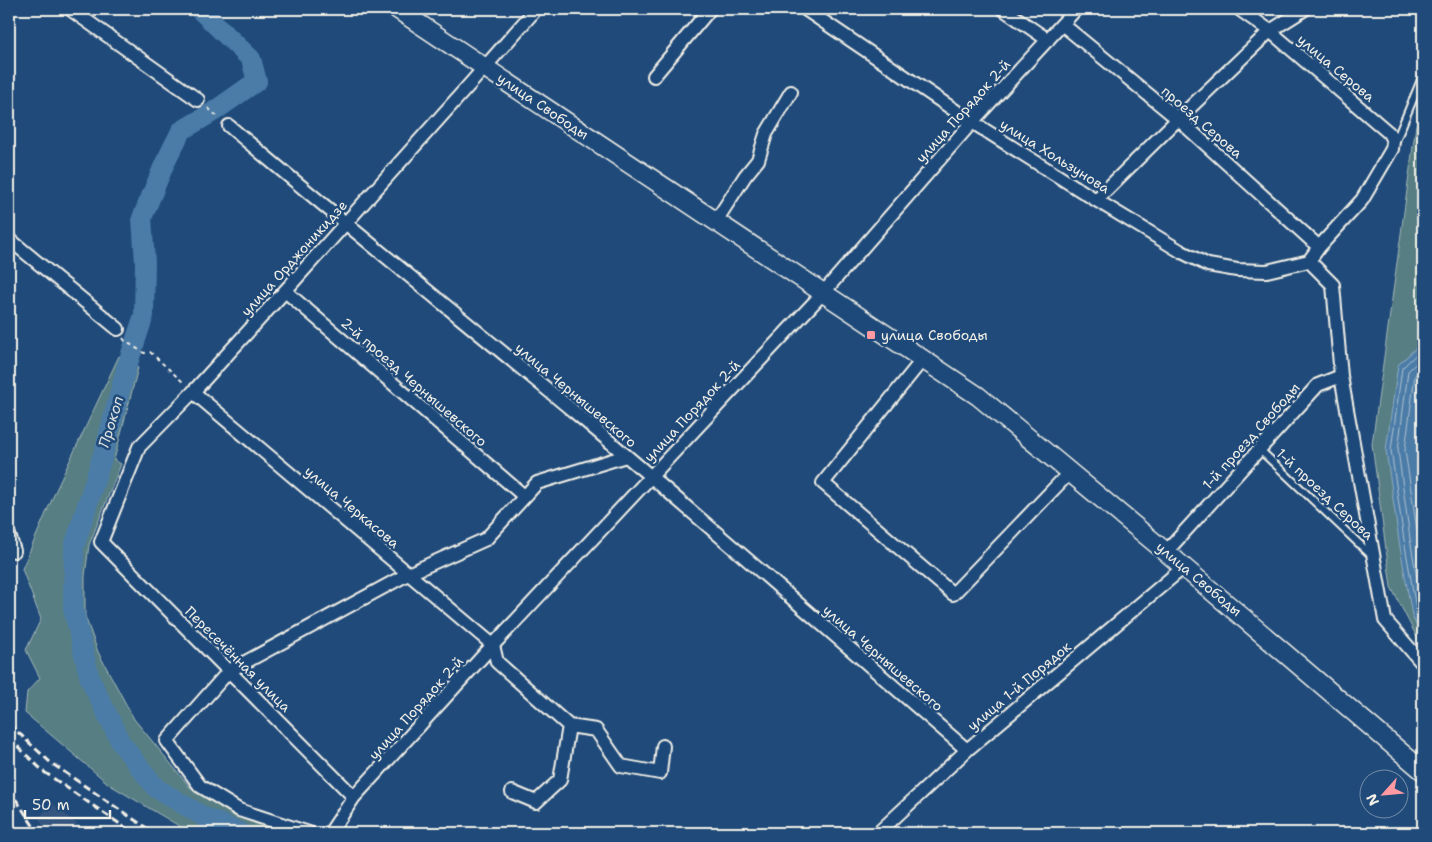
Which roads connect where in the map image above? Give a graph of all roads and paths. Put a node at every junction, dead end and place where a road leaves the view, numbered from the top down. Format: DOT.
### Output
graph roads {
  1 [pos="70,9"];
  2 [pos="397,9"];
  3 [pos="536,9"];
  4 [pos="710,9"];
  5 [pos="805,9"];
  6 [pos="1003,9"];
  7 [pos="1076,9"];
  8 [pos="1239,9"];
  9 [pos="1305,9"];
  10 [pos="1062,24"];
  11 [pos="1270,31"];
  12 [pos="1048,40"];
  13 [pos="485,68"];
  14 [pos="1423,75"];
  15 [pos="654,76"];
  16 [pos="791,92"];
  17 [pos="198,100"];
  18 [pos="1178,119"];
  19 [pos="972,122"];
  20 [pos="229,126"];
  21 [pos="1392,149"];
  22 [pos="1096,200"];
  23 [pos="716,221"];
  24 [pos="344,224"];
  25 [pos="9,239"];
  26 [pos="1319,247"];
  27 [pos="1309,260"];
  28 [pos="285,291"];
  29 [pos="823,293"];
  30 [pos="118,329"];
  31 [pos="125,341"];
  32 [pos="922,359"];
  33 [pos="1341,376"];
  34 [pos="193,392"];
  35 [pos="1259,449"];
  36 [pos="626,456"];
  37 [pos="1070,472"];
  38 [pos="651,477"];
  39 [pos="524,496"];
  40 [pos="9,535"];
  41 [pos="101,542"];
  42 [pos="14,551"];
  43 [pos="1166,552"];
  44 [pos="1373,556"];
  45 [pos="1184,567"];
  46 [pos="408,574"];
  47 [pos="492,646"];
  48 [pos="1423,664"];
  49 [pos="229,671"];
  50 [pos="569,726"];
  51 [pos="663,746"];
  52 [pos="967,750"];
  53 [pos="1423,771"];
  54 [pos="512,792"];
  55 [pos="354,797"];
  56 [pos="309,833"];
  57 [pos="330,833"];
  58 [pos="878,833"];
  1 -- 17 [label="street"];
  2 -- 13 [label="main road, улица Свободы"];
  3 -- 13 [label="street, улица Орджоникидзе"];
  4 -- 15 [label="street"];
  5 -- 19 [label="street, улица Хользунова"];
  6 -- 12 [label="street"];
  7 -- 10 [label="street, улица Порядок 2-й"];
  8 -- 11 [label="street, улица Серова"];
  9 -- 11 [label="street"];
  10 -- 12 [label="street, улица Порядок 2-й"];
  10 -- 18 [label="street, проезд Серова"];
  11 -- 18 [label="street"];
  11 -- 21 [label="street, улица Серова"];
  12 -- 19 [label="street, улица Порядок 2-й"];
  13 -- 23 [label="main road, улица Свободы"];
  13 -- 24 [label="street, улица Орджоникидзе"];
  14 -- 21 [label="lane"];
  16 -- 23 [label="street"];
  17 -- 20 [label="path"];
  18 -- 22 [label="street"];
  18 -- 26 [label="street, проезд Серова"];
  19 -- 22 [label="street, улица Хользунова"];
  19 -- 29 [label="street, улица Порядок 2-й"];
  20 -- 24 [label="street, улица Чернышевского"];
  21 -- 26 [label="street"];
  22 -- 27 [label="street, улица Хользунова"];
  23 -- 29 [label="main road, улица Свободы"];
  24 -- 28 [label="street, улица Орджоникидзе"];
  24 -- 36 [label="street, улица Чернышевского"];
  25 -- 30 [label="street"];
  26 -- 27 [label="street"];
  27 -- 33 [label="street"];
  28 -- 34 [label="street, улица Орджоникидзе"];
  28 -- 39 [label="street, 2-й проезд Чернышевского"];
  29 -- 32 [label="main road, улица Свободы"];
  29 -- 38 [label="street, улица Порядок 2-й"];
  31 -- 34 [label="path"];
  32 -- 37 [label="main road, улица Свободы"];
  32 -- 37 [label="street"];
  33 -- 35 [label="street, 1-й проезд Свободы"];
  33 -- 44 [label="street"];
  34 -- 41 [label="street, улица Орджоникидзе"];
  34 -- 46 [label="street, улица Черкасова"];
  35 -- 43 [label="street, 1-й проезд Свободы"];
  35 -- 44 [label="lane, 1-й проезд Серова"];
  36 -- 38 [label="street, улица Чернышевского"];
  36 -- 39 [label="street"];
  37 -- 43 [label="main road, улица Свободы"];
  38 -- 47 [label="street, улица Порядок 2-й"];
  38 -- 52 [label="street, улица Чернышевского"];
  39 -- 46 [label="street"];
  40 -- 42 [label="street"];
  41 -- 49 [label="street, Пересечённая улица"];
  43 -- 45 [label="main road, улица Свободы"];
  44 -- 48 [label="street"];
  45 -- 52 [label="street, улица 1-й Порядок"];
  45 -- 53 [label="main road, улица Свободы"];
  46 -- 47 [label="street, улица Черкасова"];
  46 -- 49 [label="street"];
  47 -- 50 [label="street"];
  47 -- 55 [label="street, улица Порядок 2-й"];
  49 -- 55 [label="street, Пересечённая улица"];
  49 -- 56 [label="street"];
  50 -- 51 [label="street"];
  50 -- 54 [label="street"];
  52 -- 58 [label="street, улица 1-й Порядок"];
  55 -- 57 [label="street, улица Порядок 2-й"];
}
